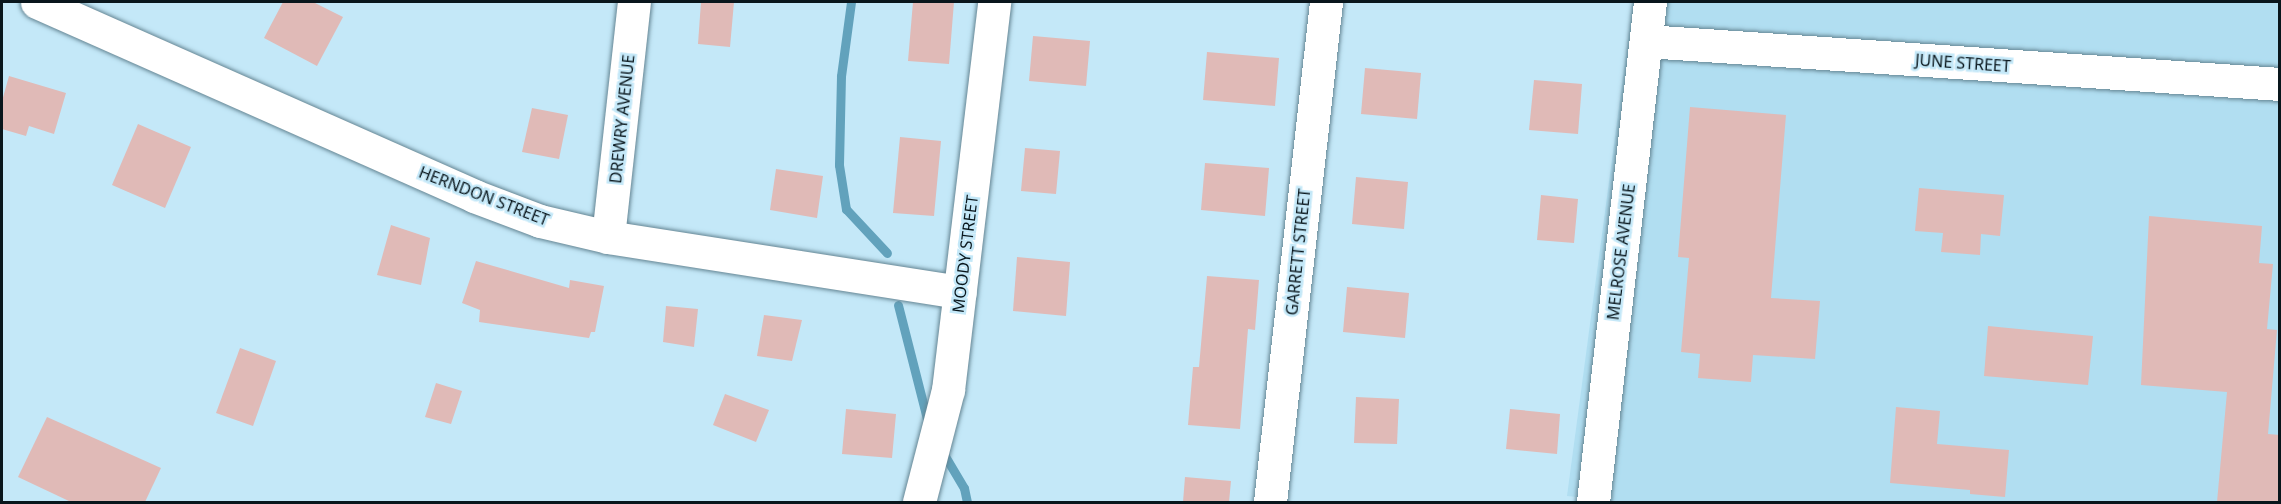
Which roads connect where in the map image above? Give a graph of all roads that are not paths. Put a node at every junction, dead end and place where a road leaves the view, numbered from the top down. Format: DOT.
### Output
graph roads {
  1 [pos="37,2"];
  2 [pos="634,2"];
  3 [pos="994,2"];
  4 [pos="1326,2"];
  5 [pos="1650,2"];
  6 [pos="1646,41"];
  7 [pos="2280,84"];
  8 [pos="608,237"];
  9 [pos="960,292"];
  10 [pos="919,502"];
  11 [pos="1270,502"];
  12 [pos="1593,502"];
  1 -- 8 [label="street, HERNDON STREET"];
  2 -- 8 [label="street, DREWRY AVENUE"];
  3 -- 9 [label="street, MOODY STREET"];
  4 -- 11 [label="street, GARRETT STREET"];
  5 -- 6 [label="street, MELROSE AVENUE"];
  6 -- 7 [label="street, JUNE STREET"];
  6 -- 12 [label="street, MELROSE AVENUE"];
  8 -- 9 [label="street, HERNDON STREET"];
  9 -- 10 [label="street, MOODY STREET"];
}
